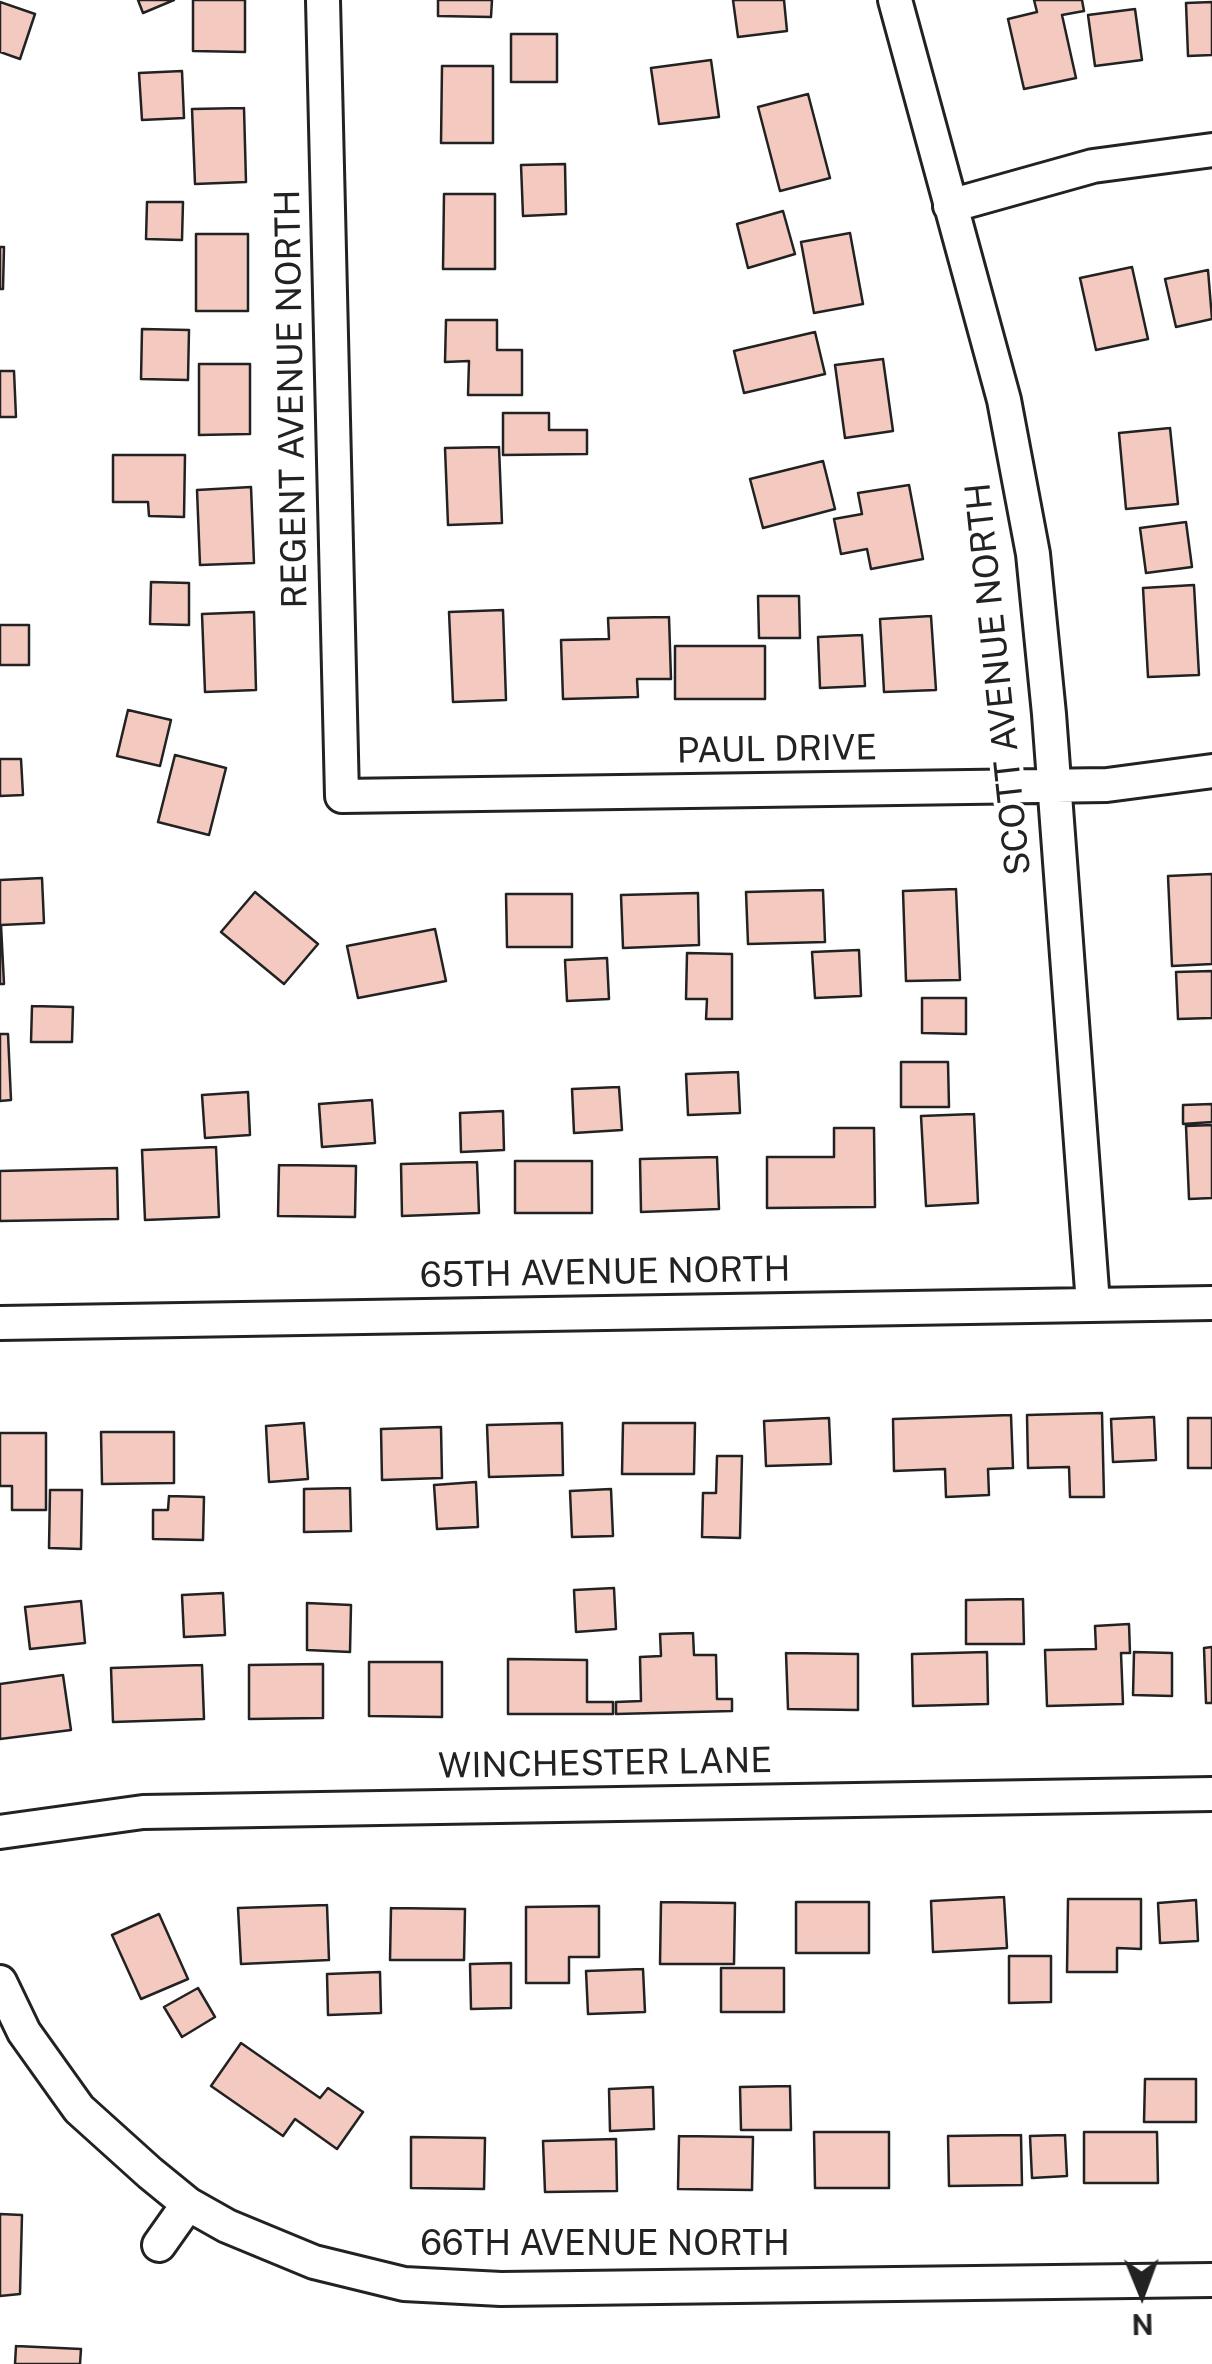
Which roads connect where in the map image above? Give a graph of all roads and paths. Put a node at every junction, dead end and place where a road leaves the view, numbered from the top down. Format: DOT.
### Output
graph roads {
  1 [pos="323,0"];
  2 [pos="895,0"];
  3 [pos="1212,150"];
  4 [pos="950,206"];
  5 [pos="1212,771"];
  6 [pos="1054,786"];
  7 [pos="342,796"];
  8 [pos="1212,1302"];
  9 [pos="1093,1304"];
  10 [pos="0,1324"];
  11 [pos="1212,1794"];
  12 [pos="0,1832"];
  13 [pos="0,1982"];
  14 [pos="188,2204"];
  15 [pos="159,2244"];
  16 [pos="1212,2280"];
  1 -- 7 [label="street, REGENT AVENUE NORTH"];
  2 -- 4 [label="street, SCOTT AVENUE NORTH"];
  3 -- 4 [label="street"];
  4 -- 6 [label="street, SCOTT AVENUE NORTH"];
  5 -- 6 [label="street, PAUL DRIVE"];
  6 -- 7 [label="street, PAUL DRIVE"];
  6 -- 9 [label="street, SCOTT AVENUE NORTH"];
  8 -- 9 [label="street, 65TH AVENUE NORTH"];
  9 -- 10 [label="street, 65TH AVENUE NORTH"];
  11 -- 12 [label="street, WINCHESTER LANE"];
  13 -- 14 [label="street, 66TH AVENUE NORTH"];
  14 -- 15 [label="street"];
  14 -- 16 [label="street, 66TH AVENUE NORTH"];
}
